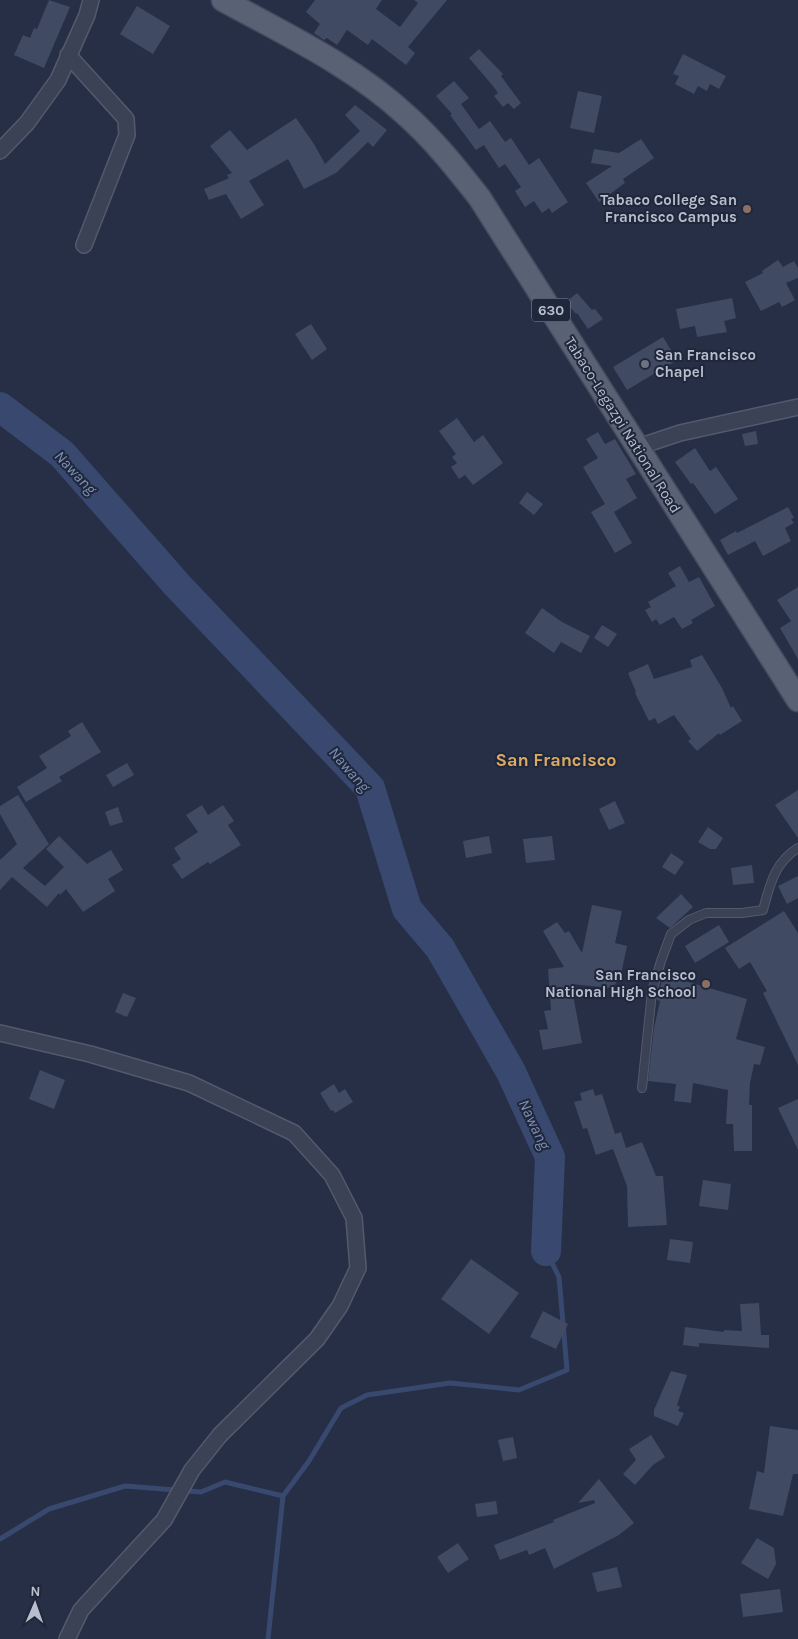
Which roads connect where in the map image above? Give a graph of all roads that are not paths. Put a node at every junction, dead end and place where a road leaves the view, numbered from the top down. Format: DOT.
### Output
graph roads {
  1 [pos="91,0"];
  2 [pos="223,0"];
  3 [pos="68,55"];
  4 [pos="0,151"];
  5 [pos="84,245"];
  6 [pos="798,407"];
  7 [pos="638,447"];
  8 [pos="798,700"];
  9 [pos="798,848"];
  10 [pos="0,1033"];
  11 [pos="642,1088"];
  12 [pos="68,1639"];
  1 -- 3 [label="street"];
  2 -- 7 [label="main road, Tabaco-Legazpi National Road / 630"];
  3 -- 4 [label="street"];
  3 -- 5 [label="street"];
  6 -- 7 [label="street"];
  7 -- 8 [label="main road, Tabaco-Legazpi National Road / 630"];
  9 -- 11 [label="lane"];
  10 -- 12 [label="street"];
}
